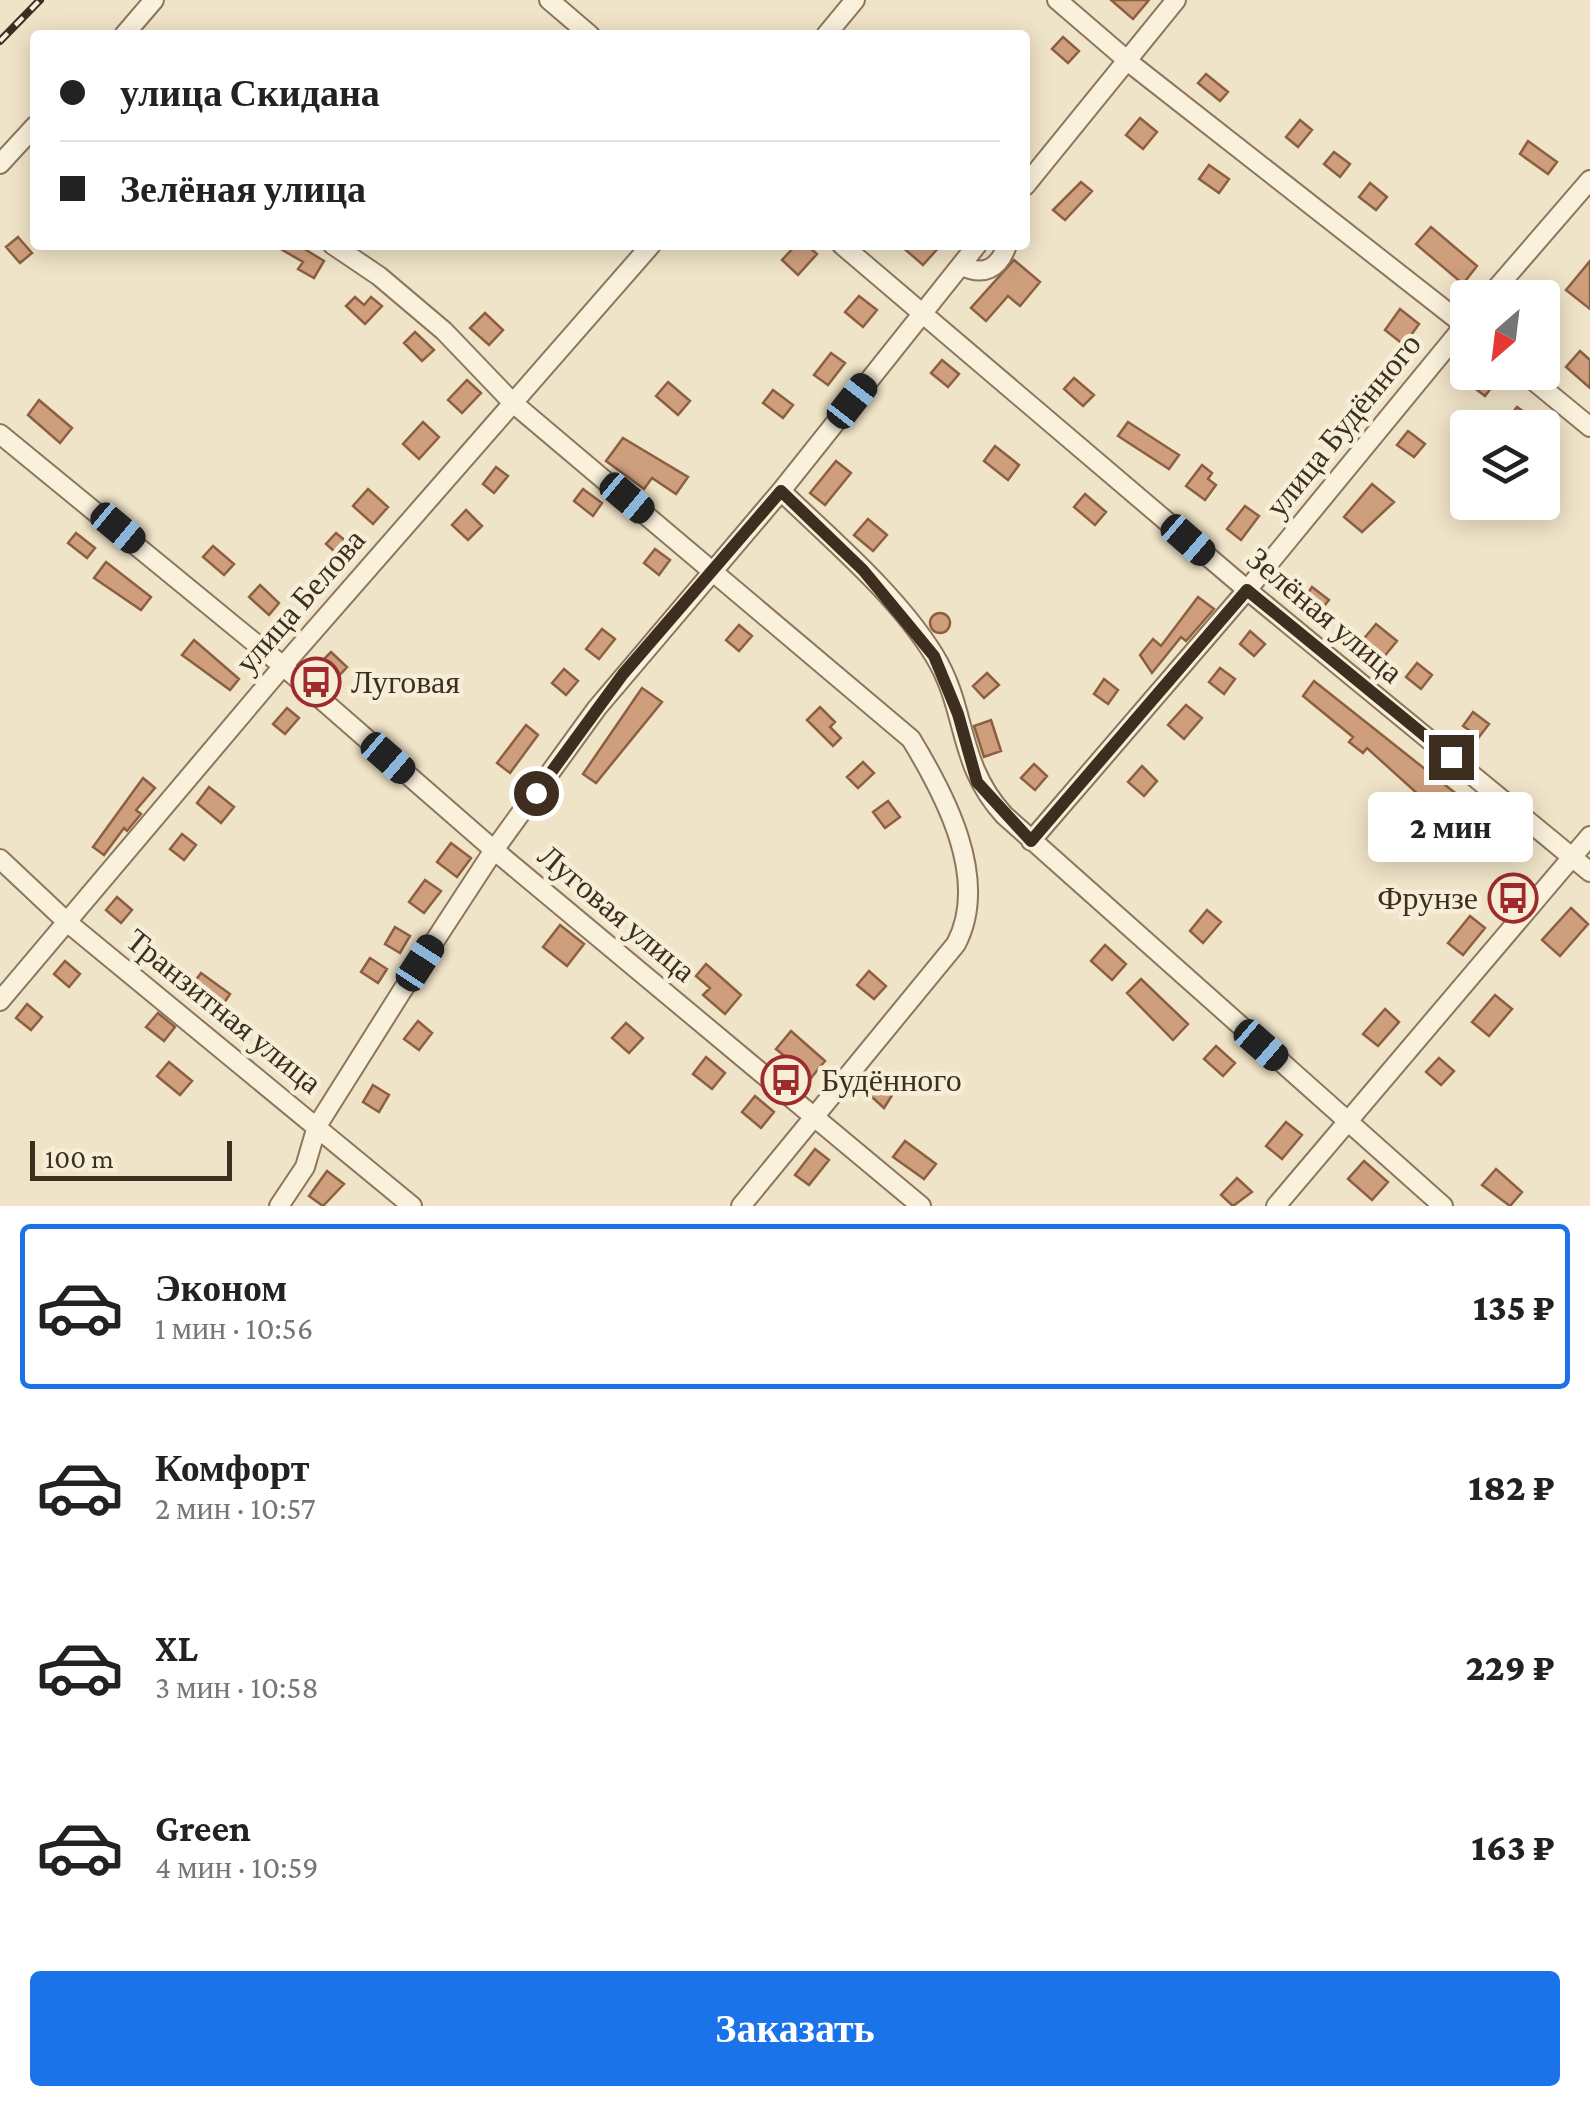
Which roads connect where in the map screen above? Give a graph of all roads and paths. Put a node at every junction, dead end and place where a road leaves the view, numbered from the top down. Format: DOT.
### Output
graph roads {
  1 [pos="154,0"];
  2 [pos="549,0"];
  3 [pos="855,0"];
  4 [pos="1056,0"];
  5 [pos="1176,0"];
  6 [pos="128,30"];
  7 [pos="584,30"];
  8 [pos="830,30"];
  9 [pos="1127,60"];
  10 [pos="30,131"];
  11 [pos="0,164"];
  12 [pos="1030,180"];
  13 [pos="1590,180"];
  14 [pos="341,250"];
  15 [pos="647,250"];
  16 [pos="848,250"];
  17 [pos="973,250"];
  18 [pos="1004,250"];
  19 [pos="960,265"];
  20 [pos="1504,280"];
  21 [pos="923,311"];
  22 [pos="1450,312"];
  23 [pos="1450,344"];
  24 [pos="1545,390"];
  25 [pos="513,403"];
  26 [pos="1590,427"];
  27 [pos="0,434"];
  28 [pos="781,491"];
  29 [pos="712,569"];
  30 [pos="1247,590"];
  31 [pos="283,666"];
  32 [pos="1590,836"];
  33 [pos="1031,841"];
  34 [pos="494,850"];
  35 [pos="1572,856"];
  36 [pos="0,859"];
  37 [pos="1590,872"];
  38 [pos="67,922"];
  39 [pos="0,1001"];
  40 [pos="817,1118"];
  41 [pos="1347,1121"];
  42 [pos="316,1126"];
  43 [pos="279,1206"];
  44 [pos="412,1206"];
  45 [pos="741,1206"];
  46 [pos="921,1206"];
  47 [pos="1276,1206"];
  48 [pos="1443,1206"];
  1 -- 6 [label="street"];
  2 -- 7 [label="street"];
  3 -- 8 [label="street"];
  4 -- 9 [label="street"];
  5 -- 9 [label="street"];
  9 -- 12 [label="street"];
  9 -- 22 [label="street"];
  10 -- 11 [label="street"];
  13 -- 20 [label="street"];
  14 -- 25 [label="street"];
  15 -- 25 [label="street, улица Белова"];
  16 -- 21 [label="street, Зелёная улица"];
  17 -- 19 [label="street"];
  18 -- 19 [label="street"];
  19 -- 21 [label="street"];
  21 -- 28 [label="street"];
  21 -- 30 [label="street, Зелёная улица"];
  23 -- 30 [label="street, улица Будённого"];
  24 -- 26 [label="street"];
  25 -- 29 [label="street"];
  25 -- 31 [label="street, улица Белова"];
  27 -- 31 [label="street, Луговая улица"];
  28 -- 29 [label="street"];
  28 -- 33 [label="street"];
  29 -- 34 [label="street"];
  29 -- 40 [label="street"];
  30 -- 33 [label="street, улица Будённого"];
  30 -- 35 [label="street, Зелёная улица"];
  31 -- 34 [label="street, Луговая улица"];
  31 -- 38 [label="street, улица Белова"];
  32 -- 35 [label="street"];
  33 -- 41 [label="street"];
  34 -- 40 [label="street, Луговая улица"];
  34 -- 42 [label="street"];
  35 -- 37 [label="street, Зелёная улица"];
  35 -- 41 [label="street"];
  36 -- 38 [label="street, Транзитная улица"];
  38 -- 39 [label="street, улица Белова"];
  38 -- 42 [label="street, Транзитная улица"];
  40 -- 45 [label="street"];
  40 -- 46 [label="street, Луговая улица"];
  41 -- 47 [label="street"];
  41 -- 48 [label="street"];
  42 -- 43 [label="street"];
  42 -- 44 [label="street, Транзитная улица"];
}
